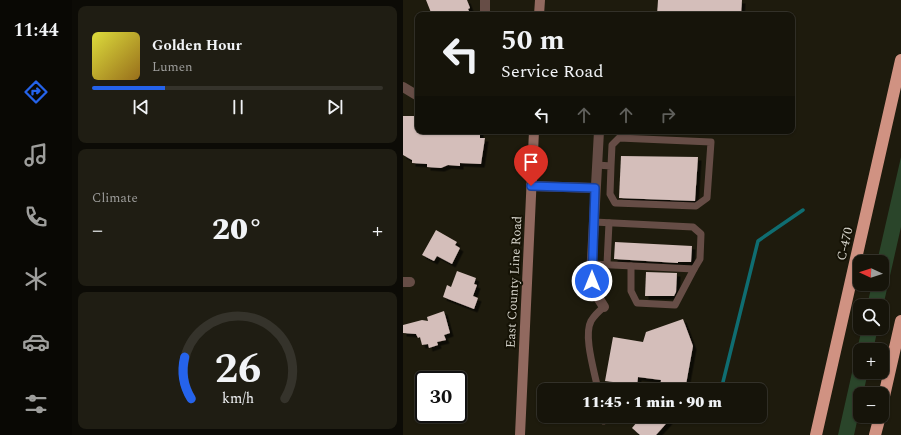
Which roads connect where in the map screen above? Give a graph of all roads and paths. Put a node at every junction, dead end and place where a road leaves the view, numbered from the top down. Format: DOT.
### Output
graph roads {
  1 [pos="485,0"];
  2 [pos="540,0"];
  3 [pos="485,12"];
  4 [pos="539,12"];
  5 [pos="901,60"];
  6 [pos="403,87"];
  7 [pos="415,94"];
  8 [pos="534,134"];
  9 [pos="599,134"];
  10 [pos="597,165"];
  11 [pos="611,166"];
  12 [pos="531,186"];
  13 [pos="595,188"];
  14 [pos="594,222"];
  15 [pos="609,223"];
  16 [pos="592,264"];
  17 [pos="607,264"];
  18 [pos="631,266"];
  19 [pos="694,269"];
  20 [pos="603,307"];
  21 [pos="901,320"];
  22 [pos="597,383"];
  23 [pos="886,387"];
  24 [pos="878,423"];
  25 [pos="520,435"];
  26 [pos="816,435"];
  27 [pos="875,435"];
  1 -- 3 [label="street"];
  2 -- 4 [label="main road"];
  5 -- 26 [label="highway, C-470"];
  6 -- 7 [label="street"];
  8 -- 12 [label="main road, East County Line Road"];
  9 -- 10 [label="street"];
  10 -- 11 [label="lane"];
  10 -- 13 [label="street"];
  11 -- 11 [label="lane"];
  12 -- 13 [label="street"];
  12 -- 25 [label="main road, East County Line Road"];
  13 -- 14 [label="street"];
  14 -- 15 [label="lane"];
  14 -- 16 [label="street"];
  15 -- 17 [label="lane"];
  15 -- 19 [label="lane"];
  16 -- 17 [label="lane"];
  16 -- 20 [label="street"];
  17 -- 18 [label="lane"];
  18 -- 19 [label="lane"];
  18 -- 19 [label="lane"];
  20 -- 22 [label="lane"];
  21 -- 23 [label="highway"];
  24 -- 27 [label="highway"];
}
